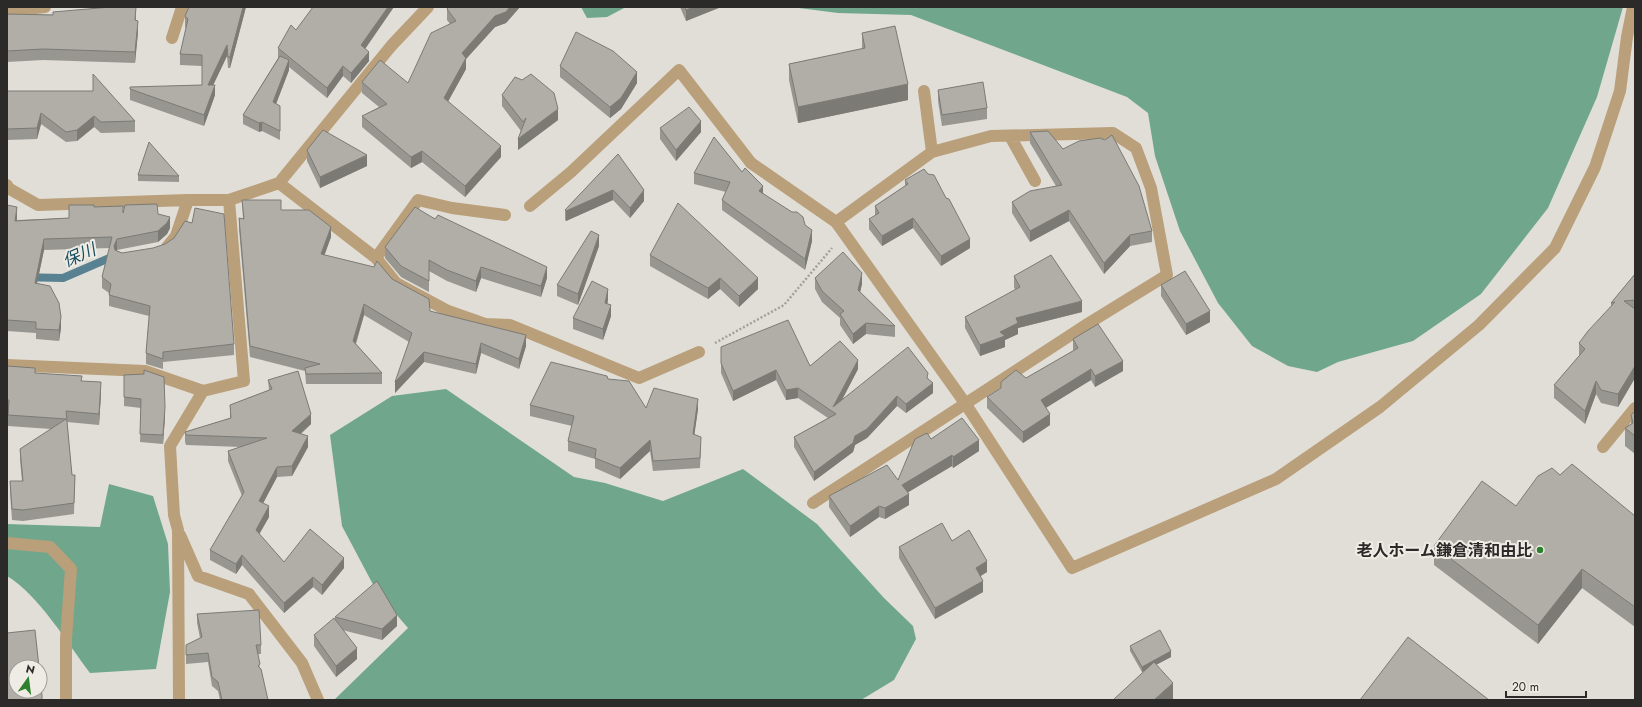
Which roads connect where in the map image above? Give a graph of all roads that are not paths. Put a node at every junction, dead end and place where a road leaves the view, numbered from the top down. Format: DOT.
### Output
graph roads {
  1 [pos="45,7"];
  2 [pos="182,7"];
  3 [pos="428,7"];
  4 [pos="1633,7"];
  5 [pos="7,11"];
  6 [pos="172,38"];
  7 [pos="924,91"];
  8 [pos="1010,136"];
  9 [pos="932,152"];
  10 [pos="1035,181"];
  11 [pos="279,183"];
  12 [pos="7,185"];
  13 [pos="188,200"];
  14 [pos="229,200"];
  15 [pos="530,206"];
  16 [pos="505,215"];
  17 [pos="836,222"];
  18 [pos="157,251"];
  19 [pos="376,258"];
  20 [pos="699,352"];
  21 [pos="7,365"];
  22 [pos="203,390"];
  23 [pos="965,403"];
  24 [pos="1635,408"];
  25 [pos="1603,447"];
  26 [pos="813,502"];
  27 [pos="178,530"];
  28 [pos="7,543"];
  29 [pos="66,700"];
  30 [pos="179,700"];
  31 [pos="318,700"];
  1 -- 5 [label="street"];
  2 -- 6 [label="street"];
  3 -- 11 [label="street"];
  4 -- 23 [label="street"];
  7 -- 9 [label="street"];
  8 -- 9 [label="street"];
  8 -- 10 [label="street"];
  8 -- 23 [label="street"];
  9 -- 17 [label="street"];
  11 -- 14 [label="street"];
  11 -- 19 [label="street"];
  12 -- 13 [label="street"];
  13 -- 14 [label="street"];
  13 -- 18 [label="street"];
  14 -- 22 [label="street"];
  15 -- 17 [label="street"];
  16 -- 19 [label="street"];
  17 -- 23 [label="street"];
  19 -- 20 [label="street"];
  21 -- 22 [label="street"];
  22 -- 27 [label="street"];
  23 -- 26 [label="street"];
  24 -- 25 [label="street"];
  27 -- 30 [label="street"];
  27 -- 31 [label="street"];
  28 -- 29 [label="street"];
}
